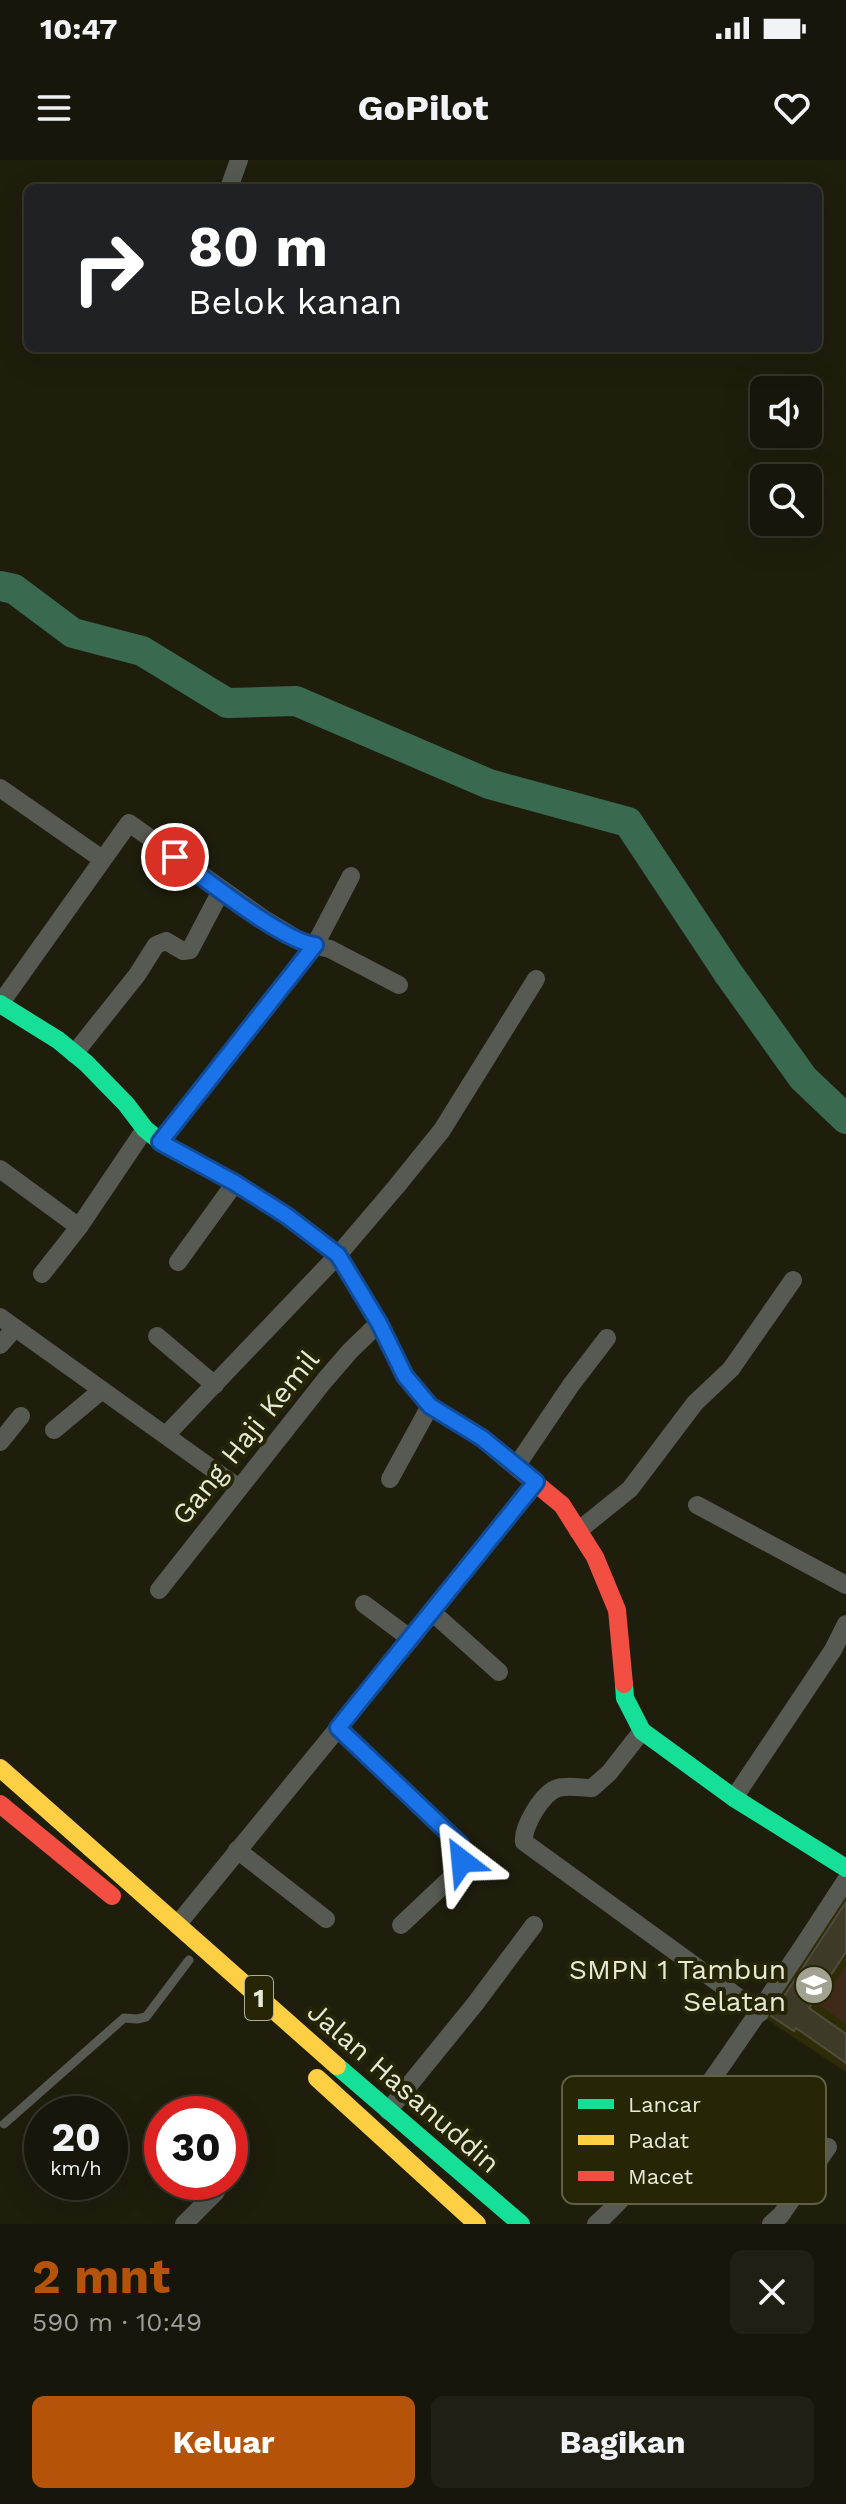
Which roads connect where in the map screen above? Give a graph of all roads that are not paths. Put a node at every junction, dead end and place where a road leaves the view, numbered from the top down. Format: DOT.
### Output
graph roads {
  1 [pos="239,160"];
  2 [pos="230,184"];
  3 [pos="0,788"];
  4 [pos="102,859"];
  5 [pos="351,876"];
  6 [pos="221,891"];
  7 [pos="315,945"];
  8 [pos="536,979"];
  9 [pos="399,985"];
  10 [pos="0,1004"];
  11 [pos="74,1054"];
  12 [pos="152,1136"];
  13 [pos="0,1169"];
  14 [pos="235,1183"];
  15 [pos="79,1227"];
  16 [pos="338,1255"];
  17 [pos="178,1262"];
  18 [pos="42,1274"];
  19 [pos="793,1280"];
  20 [pos="7,1322"];
  21 [pos="379,1323"];
  22 [pos="157,1336"];
  23 [pos="607,1338"];
  24 [pos="0,1345"];
  25 [pos="215,1385"];
  26 [pos="102,1390"];
  27 [pos="430,1406"];
  28 [pos="21,1416"];
  29 [pos="54,1430"];
  30 [pos="167,1434"];
  31 [pos="0,1442"];
  32 [pos="517,1465"];
  33 [pos="390,1479"];
  34 [pos="536,1482"];
  35 [pos="239,1488"];
  36 [pos="697,1505"];
  37 [pos="578,1531"];
  38 [pos="846,1585"];
  39 [pos="159,1590"];
  40 [pos="364,1604"];
  41 [pos="432,1612"];
  42 [pos="846,1624"];
  43 [pos="411,1639"];
  44 [pos="499,1672"];
  45 [pos="338,1728"];
  46 [pos="642,1731"];
  47 [pos="0,1768"];
  48 [pos="734,1798"];
  49 [pos="0,1804"];
  50 [pos="237,1850"];
  51 [pos="846,1868"];
  52 [pos="846,1880"];
  53 [pos="130,1912"];
  54 [pos="326,1919"];
  55 [pos="177,1925"];
  56 [pos="401,1925"];
  57 [pos="534,1925"];
  58 [pos="189,1961"];
  59 [pos="760,2013"];
  60 [pos="304,2066"];
  61 [pos="715,2076"];
  62 [pos="388,2111"];
  63 [pos="4,2124"];
  64 [pos="828,2147"];
  65 [pos="826,2150"];
  66 [pos="208,2200"];
  67 [pos="614,2204"];
  68 [pos="789,2204"];
  69 [pos="184,2224"];
  70 [pos="477,2224"];
  71 [pos="521,2224"];
  72 [pos="596,2224"];
  73 [pos="771,2224"];
  1 -- 2 [label="street"];
  3 -- 4 [label="street"];
  4 -- 6 [label="street"];
  4 -- 10 [label="street"];
  5 -- 7 [label="street"];
  6 -- 7 [label="street"];
  6 -- 11 [label="street"];
  7 -- 9 [label="street"];
  7 -- 12 [label="street"];
  8 -- 16 [label="street"];
  10 -- 11 [label="main road"];
  11 -- 12 [label="main road"];
  12 -- 14 [label="main road"];
  12 -- 15 [label="street"];
  13 -- 15 [label="street"];
  14 -- 16 [label="main road"];
  14 -- 17 [label="street"];
  15 -- 18 [label="street"];
  16 -- 21 [label="main road"];
  16 -- 25 [label="street"];
  19 -- 37 [label="street"];
  20 -- 24 [label="street"];
  20 -- 26 [label="street"];
  21 -- 27 [label="main road"];
  21 -- 35 [label="street, Gang Haji Kemil"];
  22 -- 25 [label="street"];
  23 -- 32 [label="street"];
  25 -- 30 [label="street"];
  26 -- 29 [label="street"];
  26 -- 30 [label="street"];
  27 -- 32 [label="main road"];
  27 -- 33 [label="street"];
  28 -- 31 [label="street"];
  30 -- 35 [label="street"];
  32 -- 34 [label="main road"];
  34 -- 37 [label="main road"];
  34 -- 41 [label="street"];
  35 -- 39 [label="street, Gang Haji Kemil"];
  36 -- 38 [label="street"];
  37 -- 46 [label="main road"];
  40 -- 43 [label="street"];
  41 -- 43 [label="street"];
  41 -- 44 [label="street"];
  42 -- 48 [label="street"];
  43 -- 45 [label="street"];
  45 -- 50 [label="street"];
  45 -- 56 [label="street"];
  46 -- 48 [label="main road"];
  46 -- 59 [label="street"];
  47 -- 55 [label="main road, Jalan Hasanuddin / 1"];
  48 -- 51 [label="main road"];
  49 -- 53 [label="main road"];
  50 -- 54 [label="street"];
  50 -- 55 [label="street"];
  52 -- 59 [label="street"];
  55 -- 62 [label="main road, Jalan Hasanuddin / 1"];
  57 -- 62 [label="street"];
  58 -- 63 [label="lane"];
  59 -- 61 [label="street"];
  60 -- 70 [label="main road, Jalan Hasanuddin"];
  62 -- 71 [label="main road, Jalan Hasanuddin / 1"];
  64 -- 65 [label="street"];
  66 -- 69 [label="street"];
  67 -- 72 [label="street"];
  68 -- 73 [label="street"];
}
